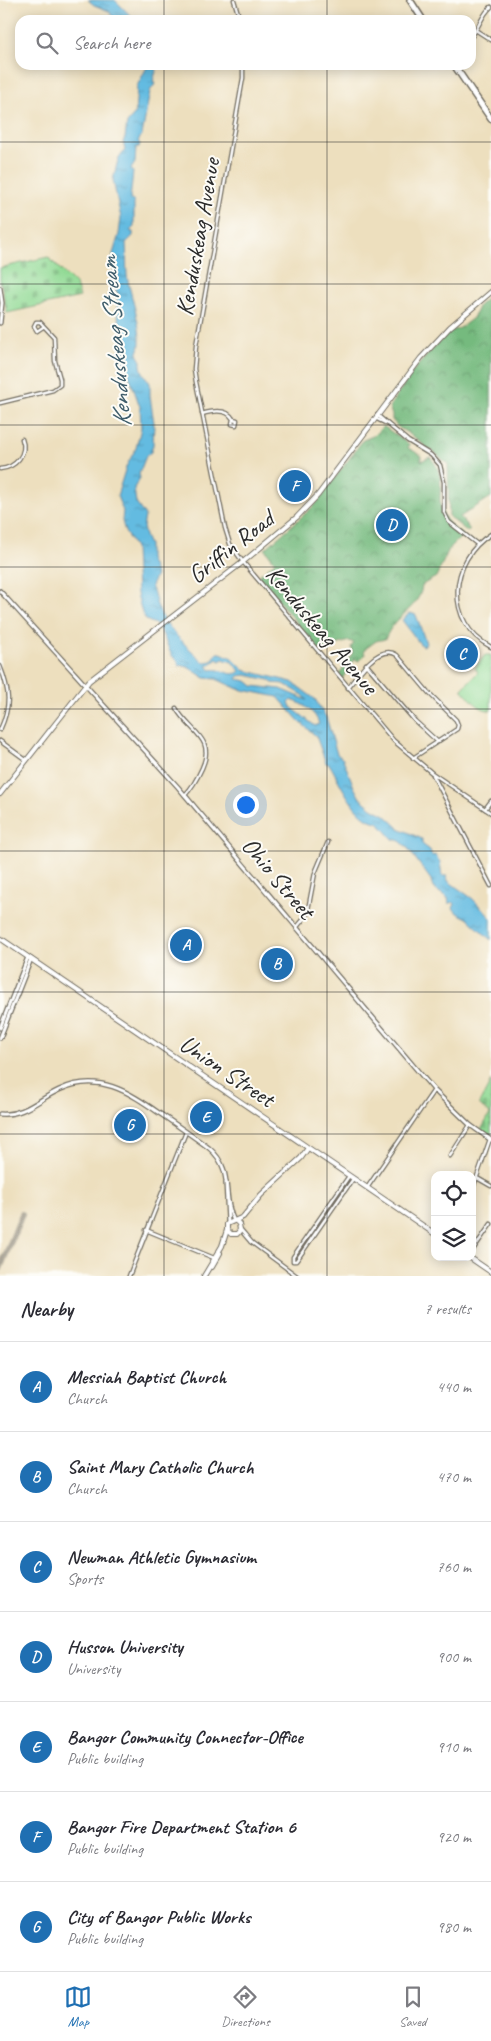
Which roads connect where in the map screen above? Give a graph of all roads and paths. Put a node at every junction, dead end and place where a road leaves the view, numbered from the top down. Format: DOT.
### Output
graph roads {
  1 [pos="234,0"];
  2 [pos="410,0"];
  3 [pos="491,6"];
  4 [pos="238,15"];
  5 [pos="420,15"];
  6 [pos="477,31"];
  7 [pos="491,40"];
  8 [pos="243,70"];
  9 [pos="457,70"];
  10 [pos="491,118"];
  11 [pos="0,288"];
  12 [pos="491,292"];
  13 [pos="0,323"];
  14 [pos="43,327"];
  15 [pos="0,402"];
  16 [pos="202,414"];
  17 [pos="376,417"];
  18 [pos="233,419"];
  19 [pos="22,439"];
  20 [pos="0,469"];
  21 [pos="491,534"];
  22 [pos="477,544"];
  23 [pos="242,562"];
  24 [pos="0,590"];
  25 [pos="491,647"];
  26 [pos="366,664"];
  27 [pos="0,666"];
  28 [pos="85,684"];
  29 [pos="348,688"];
  30 [pos="176,708"];
  31 [pos="0,730"];
  32 [pos="0,741"];
  33 [pos="438,742"];
  34 [pos="413,758"];
  35 [pos="26,760"];
  36 [pos="432,773"];
  37 [pos="0,794"];
  38 [pos="185,796"];
  39 [pos="491,801"];
  40 [pos="486,809"];
  41 [pos="491,813"];
  42 [pos="328,842"];
  43 [pos="491,886"];
  44 [pos="297,927"];
  45 [pos="0,938"];
  46 [pos="30,958"];
  47 [pos="0,1028"];
  48 [pos="0,1038"];
  49 [pos="434,1090"];
  50 [pos="1,1114"];
  51 [pos="470,1125"];
  52 [pos="186,1132"];
  53 [pos="491,1139"];
  54 [pos="308,1148"];
  55 [pos="450,1156"];
  56 [pos="348,1176"];
  57 [pos="477,1178"];
  58 [pos="353,1179"];
  59 [pos="226,1182"];
  60 [pos="491,1186"];
  61 [pos="367,1188"];
  62 [pos="258,1198"];
  63 [pos="235,1221"];
  64 [pos="228,1223"];
  65 [pos="491,1224"];
  66 [pos="240,1227"];
  67 [pos="146,1230"];
  68 [pos="226,1230"];
  69 [pos="431,1231"];
  70 [pos="234,1235"];
  71 [pos="251,1242"];
  72 [pos="476,1245"];
  73 [pos="214,1258"];
  74 [pos="476,1261"];
  75 [pos="491,1272"];
  76 [pos="129,1276"];
  77 [pos="204,1276"];
  78 [pos="297,1276"];
  1 -- 4 [label="street"];
  2 -- 5 [label="main road"];
  3 -- 6 [label="street"];
  6 -- 7 [label="street"];
  8 -- 16 [label="street, Kenduskeag Avenue"];
  9 -- 10 [label="main road"];
  11 -- 13 [label="street"];
  12 -- 17 [label="main road, Griffin Road"];
  14 -- 15 [label="street"];
  16 -- 18 [label="street"];
  16 -- 23 [label="street, Kenduskeag Avenue"];
  17 -- 22 [label="street"];
  17 -- 23 [label="main road, Griffin Road"];
  19 -- 20 [label="street"];
  21 -- 22 [label="street"];
  22 -- 25 [label="street"];
  23 -- 28 [label="main road, Griffin Road"];
  23 -- 29 [label="street, Kenduskeag Avenue"];
  24 -- 28 [label="street, Ohio Street"];
  26 -- 29 [label="street"];
  26 -- 33 [label="street"];
  26 -- 33 [label="street"];
  27 -- 31 [label="street"];
  28 -- 35 [label="main road, Griffin Road"];
  28 -- 38 [label="street, Ohio Street"];
  29 -- 34 [label="street, Kenduskeag Avenue"];
  30 -- 38 [label="street"];
  32 -- 35 [label="street"];
  33 -- 34 [label="street"];
  34 -- 36 [label="street, Kenduskeag Avenue"];
  35 -- 37 [label="main road, Griffin Road"];
  36 -- 40 [label="street, Kenduskeag Avenue"];
  36 -- 43 [label="street"];
  38 -- 44 [label="street, Ohio Street"];
  39 -- 40 [label="street"];
  40 -- 41 [label="street, Kenduskeag Avenue"];
  42 -- 44 [label="street"];
  44 -- 49 [label="street, Ohio Street"];
  45 -- 46 [label="main road, Union Street"];
  46 -- 47 [label="street"];
  46 -- 48 [label="street"];
  46 -- 54 [label="main road, Union Street"];
  49 -- 51 [label="street, Ohio Street"];
  49 -- 61 [label="street"];
  50 -- 52 [label="street"];
  51 -- 53 [label="street, Ohio Street"];
  51 -- 55 [label="street"];
  52 -- 59 [label="street"];
  52 -- 67 [label="street"];
  53 -- 57 [label="street"];
  54 -- 56 [label="main road, Union Street"];
  54 -- 62 [label="main road"];
  56 -- 58 [label="main road, Union Street"];
  56 -- 58 [label="street"];
  57 -- 60 [label="street"];
  58 -- 61 [label="main road, Union Street"];
  59 -- 63 [label="street"];
  59 -- 64 [label="street"];
  61 -- 69 [label="main road, Union Street"];
  62 -- 63 [label="main road"];
  62 -- 66 [label="main road"];
  63 -- 64 [label="main road"];
  63 -- 66 [label="main road"];
  64 -- 68 [label="main road"];
  65 -- 72 [label="street"];
  66 -- 70 [label="main road"];
  66 -- 71 [label="street"];
  67 -- 73 [label="street"];
  67 -- 76 [label="street"];
  68 -- 70 [label="main road"];
  68 -- 73 [label="main road"];
  70 -- 71 [label="street"];
  70 -- 77 [label="main road"];
  71 -- 78 [label="street"];
  73 -- 77 [label="main road"];
  74 -- 75 [label="main road"];
}
